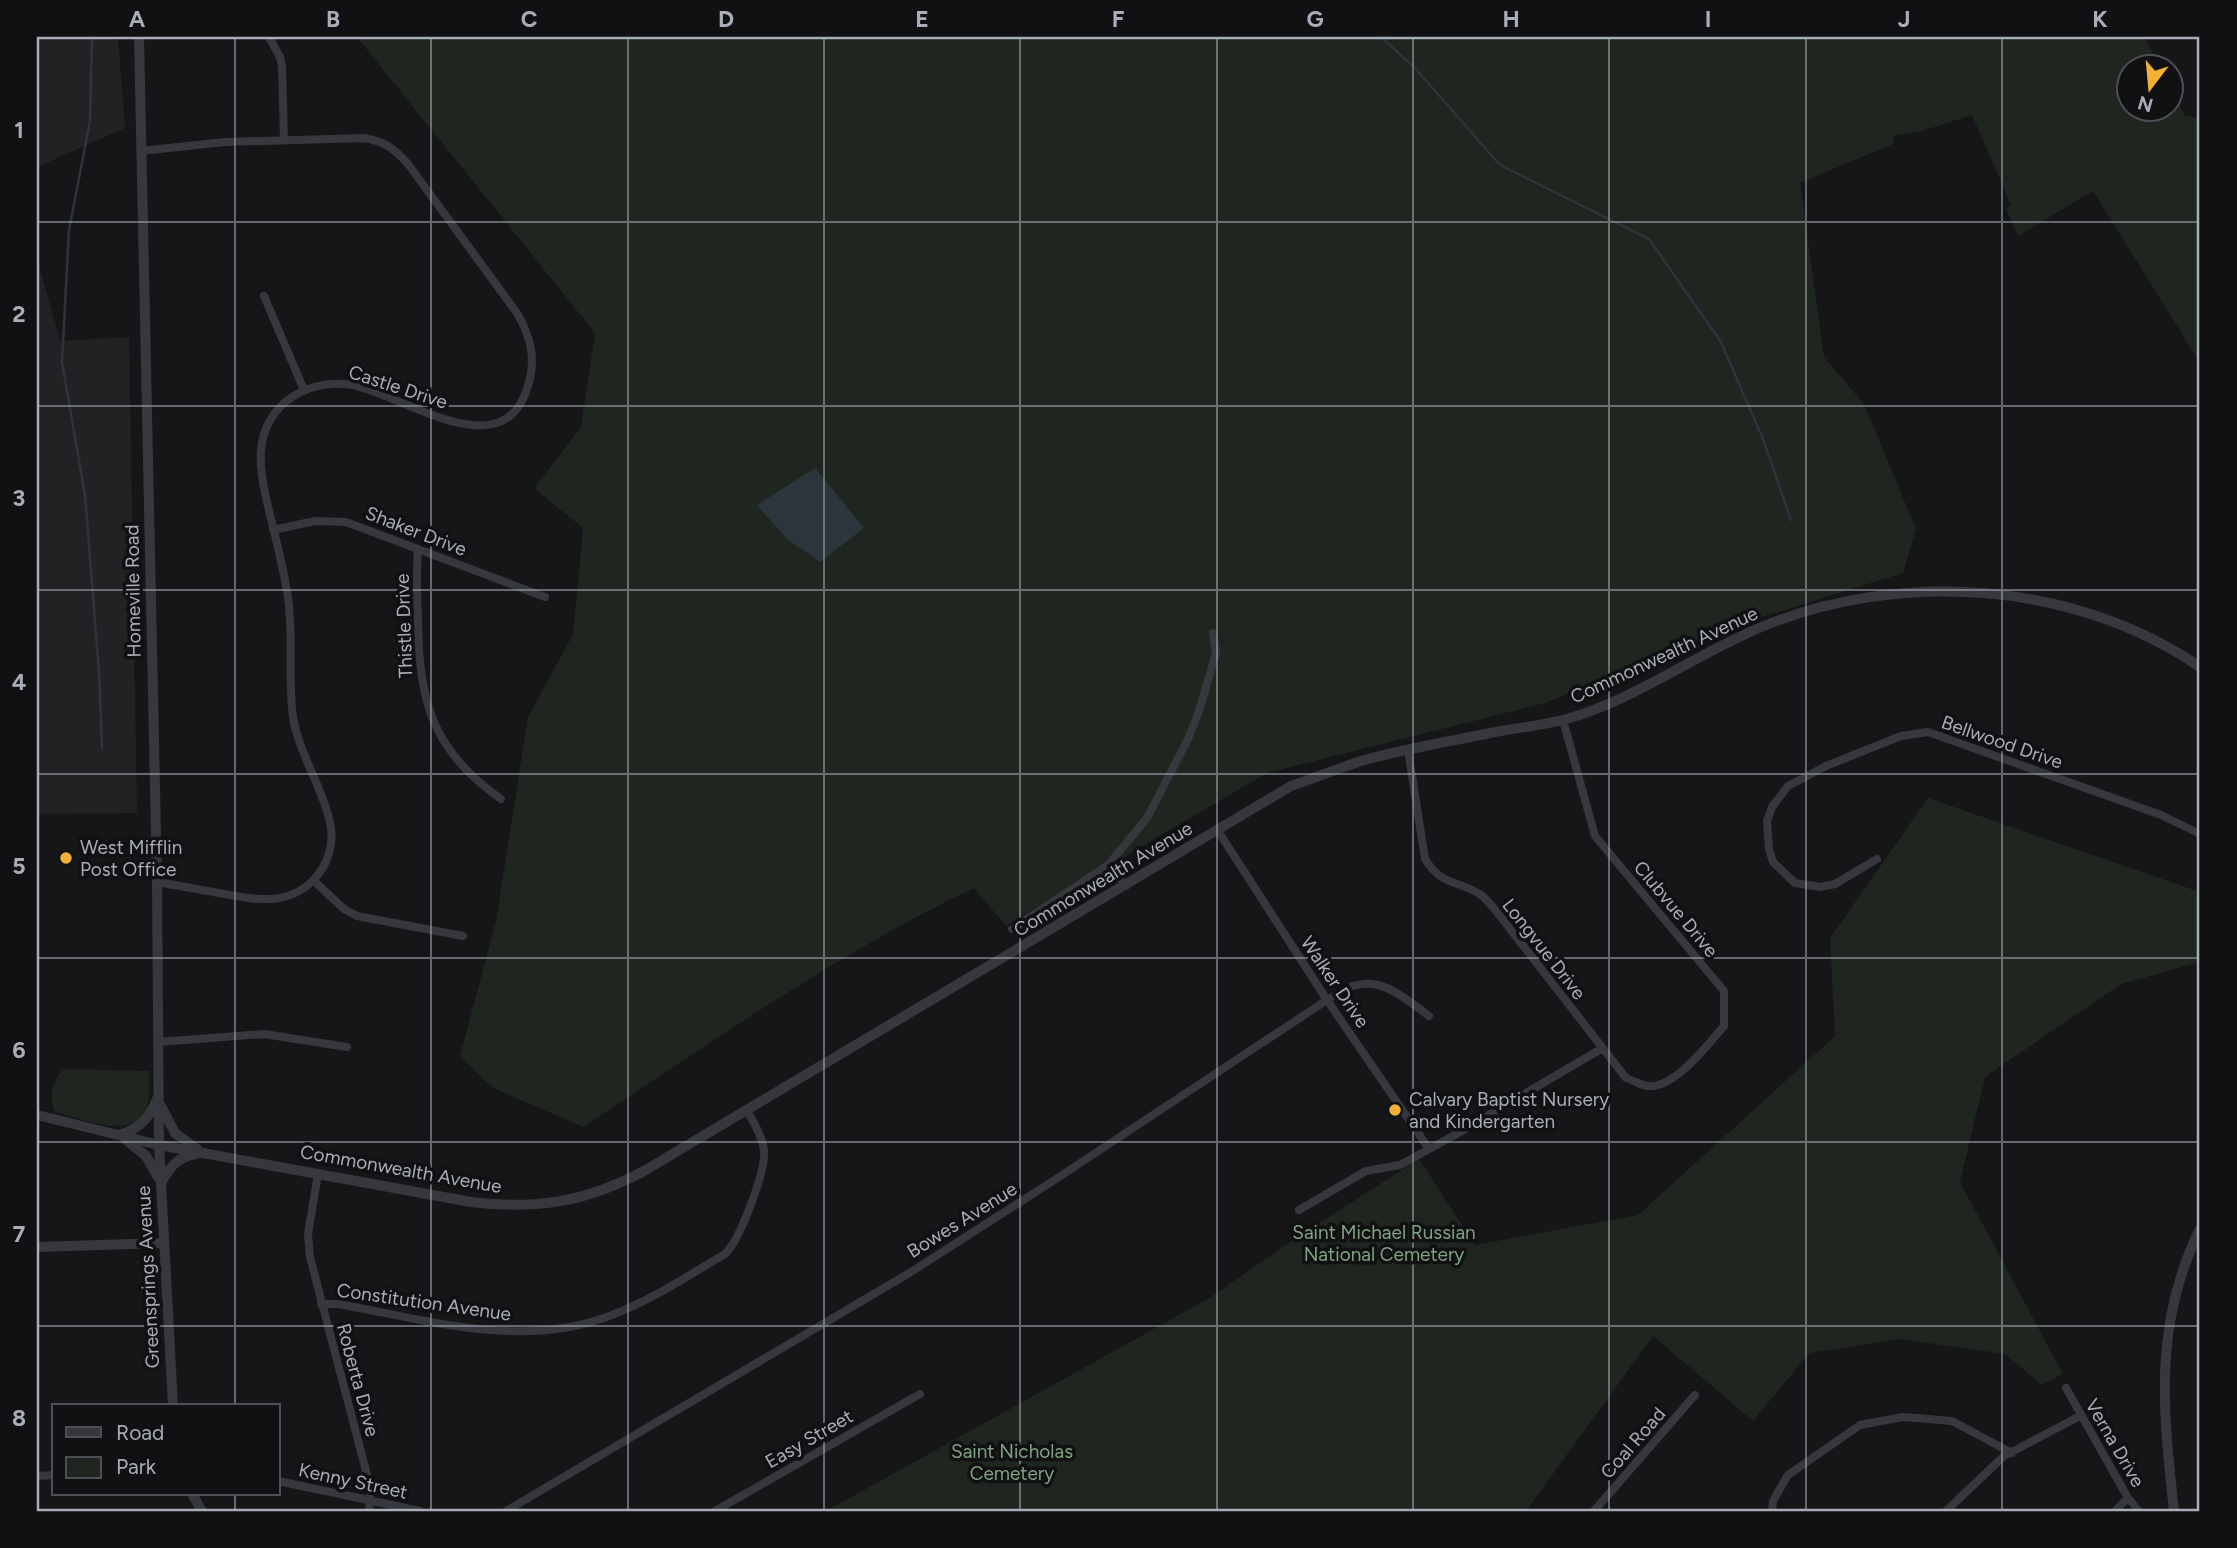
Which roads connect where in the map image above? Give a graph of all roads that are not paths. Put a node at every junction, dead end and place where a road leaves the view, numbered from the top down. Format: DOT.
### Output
graph roads {
  1 [pos="139,37"];
  2 [pos="269,37"];
  3 [pos="284,140"];
  4 [pos="141,151"];
  5 [pos="264,296"];
  6 [pos="304,390"];
  7 [pos="273,530"];
  8 [pos="418,549"];
  9 [pos="545,597"];
  10 [pos="1213,633"];
  11 [pos="2200,667"];
  12 [pos="1563,720"];
  13 [pos="1408,750"];
  14 [pos="501,799"];
  15 [pos="1218,831"];
  16 [pos="2200,834"];
  17 [pos="1877,859"];
  18 [pos="1108,865"];
  19 [pos="313,880"];
  20 [pos="157,882"];
  21 [pos="1126,886"];
  22 [pos="1012,929"];
  23 [pos="463,936"];
  24 [pos="1327,1000"];
  25 [pos="1429,1016"];
  26 [pos="158,1042"];
  27 [pos="347,1047"];
  28 [pos="1601,1049"];
  29 [pos="1648,1086"];
  30 [pos="158,1096"];
  31 [pos="747,1110"];
  32 [pos="38,1116"];
  33 [pos="118,1135"];
  34 [pos="159,1145"];
  35 [pos="1429,1149"];
  36 [pos="204,1153"];
  37 [pos="318,1174"];
  38 [pos="161,1183"];
  39 [pos="1299,1210"];
  40 [pos="2200,1230"];
  41 [pos="164,1243"];
  42 [pos="37,1247"];
  43 [pos="321,1304"];
  44 [pos="2066,1388"];
  45 [pos="920,1394"];
  46 [pos="1695,1395"];
  47 [pos="173,1404"];
  48 [pos="2080,1416"];
  49 [pos="2012,1452"];
  50 [pos="280,1481"];
  51 [pos="2128,1497"];
  52 [pos="372,1501"];
  53 [pos="369,1511"];
  54 [pos="421,1511"];
  55 [pos="506,1511"];
  56 [pos="715,1511"];
  57 [pos="1594,1511"];
  58 [pos="1772,1511"];
  59 [pos="1946,1511"];
  60 [pos="2115,1511"];
  61 [pos="2139,1511"];
  62 [pos="2174,1511"];
  1 -- 4 [label="street, Homeville Road"];
  2 -- 3 [label="street"];
  3 -- 4 [label="street, Castle Drive"];
  3 -- 6 [label="street, Castle Drive"];
  4 -- 20 [label="street, Homeville Road"];
  5 -- 6 [label="street"];
  6 -- 7 [label="street"];
  7 -- 8 [label="street, Shaker Drive"];
  7 -- 19 [label="street"];
  8 -- 9 [label="street, Shaker Drive"];
  8 -- 14 [label="street, Thistle Drive"];
  10 -- 18 [label="street"];
  11 -- 12 [label="street, Commonwealth Avenue"];
  12 -- 13 [label="street, Commonwealth Avenue"];
  12 -- 29 [label="street, Clubvue Drive"];
  13 -- 15 [label="street, Commonwealth Avenue"];
  13 -- 28 [label="street, Longvue Drive"];
  15 -- 21 [label="street, Commonwealth Avenue"];
  15 -- 24 [label="street, Walker Drive"];
  16 -- 17 [label="street, Bellwood Drive"];
  18 -- 21 [label="street"];
  18 -- 22 [label="street"];
  19 -- 20 [label="street"];
  19 -- 23 [label="street"];
  20 -- 26 [label="street, Homeville Road"];
  21 -- 31 [label="street, Commonwealth Avenue"];
  24 -- 25 [label="street, Bowes Avenue"];
  24 -- 35 [label="street, Walker Drive"];
  24 -- 55 [label="street, Bowes Avenue"];
  26 -- 27 [label="street"];
  26 -- 30 [label="street, Homeville Road"];
  28 -- 29 [label="street, Longvue Drive"];
  28 -- 35 [label="street"];
  30 -- 33 [label="street"];
  30 -- 34 [label="street, Homeville Road"];
  30 -- 36 [label="street"];
  31 -- 37 [label="street, Commonwealth Avenue"];
  31 -- 43 [label="street, Constitution Avenue"];
  32 -- 33 [label="street, Commonwealth Avenue"];
  33 -- 34 [label="street, Commonwealth Avenue"];
  33 -- 38 [label="street"];
  34 -- 36 [label="street, Commonwealth Avenue"];
  34 -- 38 [label="street, Greensprings Avenue"];
  35 -- 39 [label="street"];
  36 -- 37 [label="street, Commonwealth Avenue"];
  36 -- 38 [label="street"];
  37 -- 43 [label="street, Roberta Drive"];
  38 -- 41 [label="street, Greensprings Avenue"];
  40 -- 62 [label="street"];
  41 -- 42 [label="street"];
  41 -- 47 [label="street, Greensprings Avenue"];
  43 -- 52 [label="street, Roberta Drive"];
  44 -- 48 [label="street, Verna Drive"];
  45 -- 56 [label="street, Easy Street"];
  46 -- 57 [label="street, Coal Road"];
  48 -- 49 [label="street"];
  48 -- 51 [label="street, Verna Drive"];
  49 -- 58 [label="street"];
  49 -- 59 [label="street"];
  50 -- 52 [label="street, Kenny Street"];
  51 -- 60 [label="street"];
  51 -- 61 [label="street, Verna Drive"];
  52 -- 53 [label="street, Roberta Drive"];
  52 -- 54 [label="street, Kenny Street"];
}
